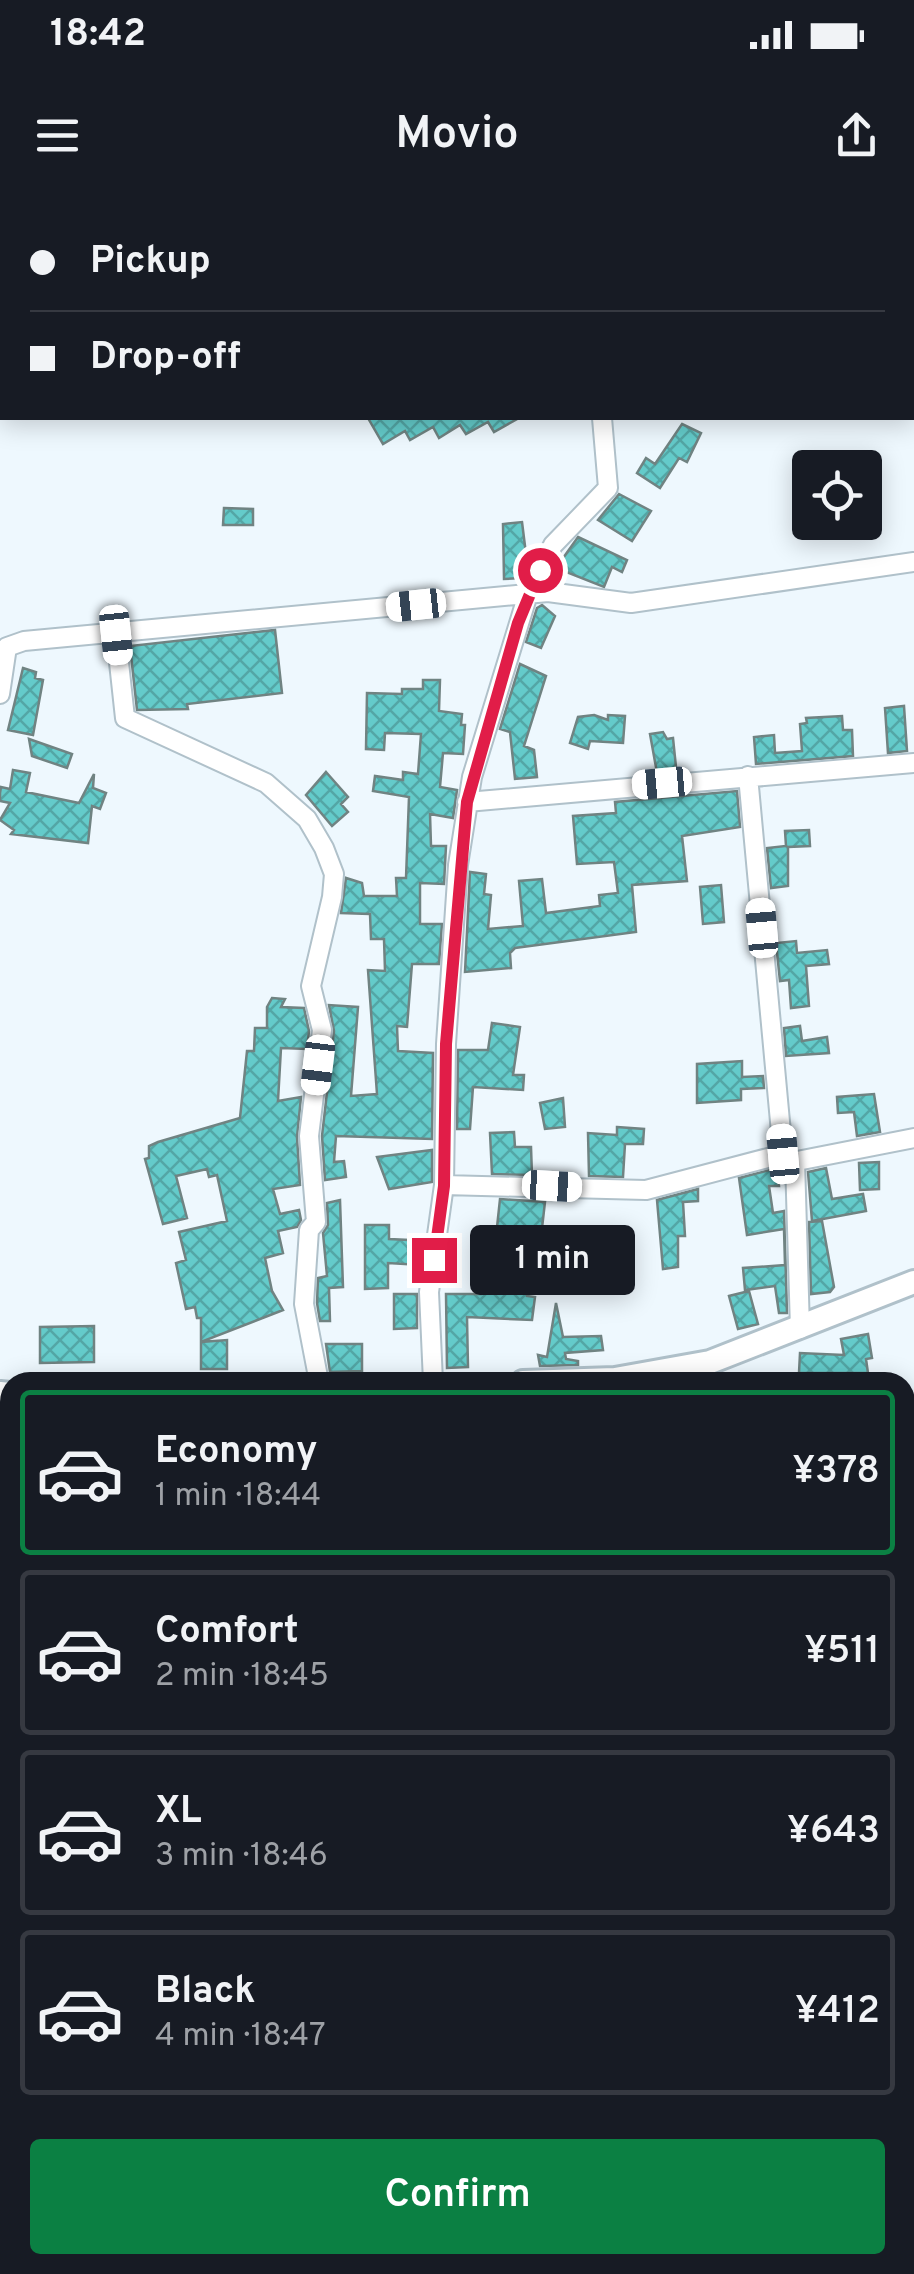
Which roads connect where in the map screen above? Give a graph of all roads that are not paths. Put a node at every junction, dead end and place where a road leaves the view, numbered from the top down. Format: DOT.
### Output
graph roads {
  1 [pos="602,420"];
  2 [pos="914,562"];
  3 [pos="528,594"];
  4 [pos="116,635"];
  5 [pos="0,694"];
  6 [pos="914,763"];
  7 [pos="748,776"];
  8 [pos="467,802"];
  9 [pos="914,1138"];
  10 [pos="789,1158"];
  11 [pos="444,1186"];
  12 [pos="914,1282"];
  13 [pos="800,1330"];
  14 [pos="317,1372"];
  15 [pos="433,1372"];
  16 [pos="660,1372"];
  1 -- 3 [label="street"];
  2 -- 3 [label="street"];
  3 -- 4 [label="street"];
  3 -- 8 [label="street"];
  4 -- 5 [label="street"];
  4 -- 14 [label="street"];
  6 -- 7 [label="street"];
  7 -- 8 [label="street"];
  7 -- 10 [label="street"];
  8 -- 11 [label="street"];
  9 -- 10 [label="street"];
  10 -- 11 [label="street"];
  10 -- 13 [label="street"];
  11 -- 15 [label="street"];
  12 -- 13 [label="main road"];
  13 -- 16 [label="main road"];
}
